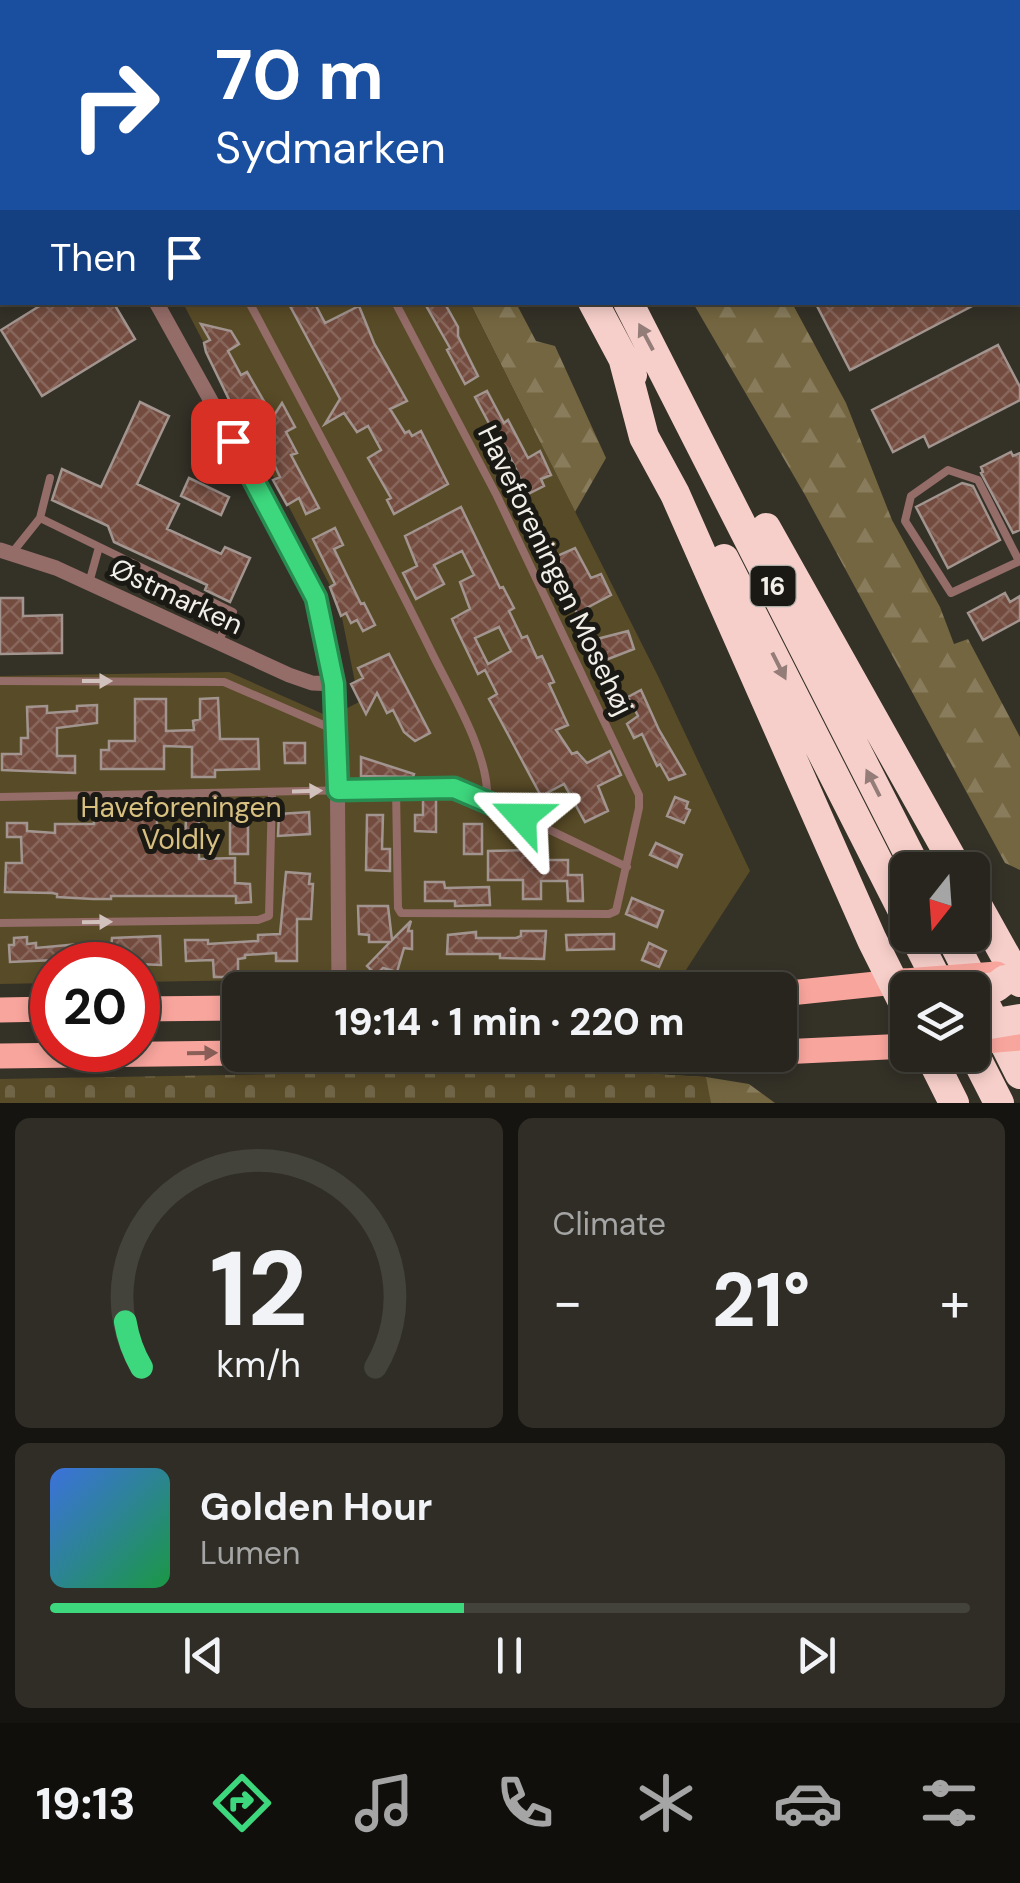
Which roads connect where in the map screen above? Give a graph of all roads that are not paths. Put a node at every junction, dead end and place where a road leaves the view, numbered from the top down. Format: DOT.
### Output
graph roads {
  1 [pos="158,305"];
  2 [pos="252,305"];
  3 [pos="397,305"];
  4 [pos="596,305"];
  5 [pos="630,305"];
  6 [pos="624,361"];
  7 [pos="672,386"];
  8 [pos="50,478"];
  9 [pos="40,518"];
  10 [pos="99,547"];
  11 [pos="6,552"];
  12 [pos="1020,561"];
  13 [pos="89,583"];
  14 [pos="218,642"];
  15 [pos="0,682"];
  16 [pos="334,684"];
  17 [pos="338,731"];
  18 [pos="396,789"];
  19 [pos="338,790"];
  20 [pos="272,792"];
  21 [pos="0,797"];
  22 [pos="487,800"];
  23 [pos="908,852"];
  24 [pos="948,852"];
  25 [pos="627,867"];
  26 [pos="890,886"];
  27 [pos="0,923"];
  28 [pos="990,931"];
  29 [pos="959,952"];
  30 [pos="339,972"];
  31 [pos="892,972"];
  32 [pos="1013,976"];
  33 [pos="990,988"];
  34 [pos="797,995"];
  35 [pos="890,998"];
  36 [pos="160,1008"];
  37 [pos="222,1008"];
  38 [pos="30,1009"];
  39 [pos="0,1010"];
  40 [pos="1020,1020"];
  41 [pos="990,1024"];
  42 [pos="1020,1038"];
  43 [pos="990,1043"];
  44 [pos="890,1047"];
  45 [pos="797,1051"];
  46 [pos="222,1053"];
  47 [pos="0,1056"];
  48 [pos="938,1072"];
  49 [pos="984,1072"];
  50 [pos="1020,1074"];
  51 [pos="954,1103"];
  52 [pos="999,1103"];
  1 -- 16 [label="street"];
  2 -- 22 [label="lane"];
  3 -- 25 [label="lane, Haveforeningen Mosehøj"];
  4 -- 6 [label="highway, 16"];
  7 -- 5 [label="highway, 16, one-way"];
  6 -- 26 [label="highway, 16, one-way"];
  6 -- 31 [label="highway"];
  23 -- 7 [label="highway, 16, one-way"];
  7 -- 24 [label="highway"];
  8 -- 9 [label="lane"];
  9 -- 10 [label="lane"];
  9 -- 11 [label="lane"];
  10 -- 13 [label="lane"];
  10 -- 14 [label="lane"];
  11 -- 13 [label="street, Østmarken"];
  12 -- 12 [label="lane"];
  13 -- 14 [label="street, Østmarken"];
  14 -- 16 [label="street, Østmarken"];
  15 -- 17 [label="lane, one-way"];
  16 -- 17 [label="street"];
  17 -- 19 [label="street"];
  18 -- 19 [label="lane"];
  18 -- 22 [label="lane"];
  18 -- 25 [label="lane"];
  20 -- 19 [label="lane, one-way"];
  19 -- 30 [label="street"];
  20 -- 21 [label="lane"];
  27 -- 20 [label="lane, one-way"];
  22 -- 25 [label="lane"];
  28 -- 32 [label="highway"];
  29 -- 50 [label="highway"];
  32 -- 33 [label="highway, bridge"];
  34 -- 35 [label="main road"];
  36 -- 37 [label="main road"];
  38 -- 39 [label="main road"];
  40 -- 41 [label="highway, bridge"];
  42 -- 43 [label="main road, bridge"];
  44 -- 45 [label="main road"];
  47 -- 46 [label="main road, one-way"];
  48 -- 51 [label="highway"];
  49 -- 52 [label="highway"];
}
